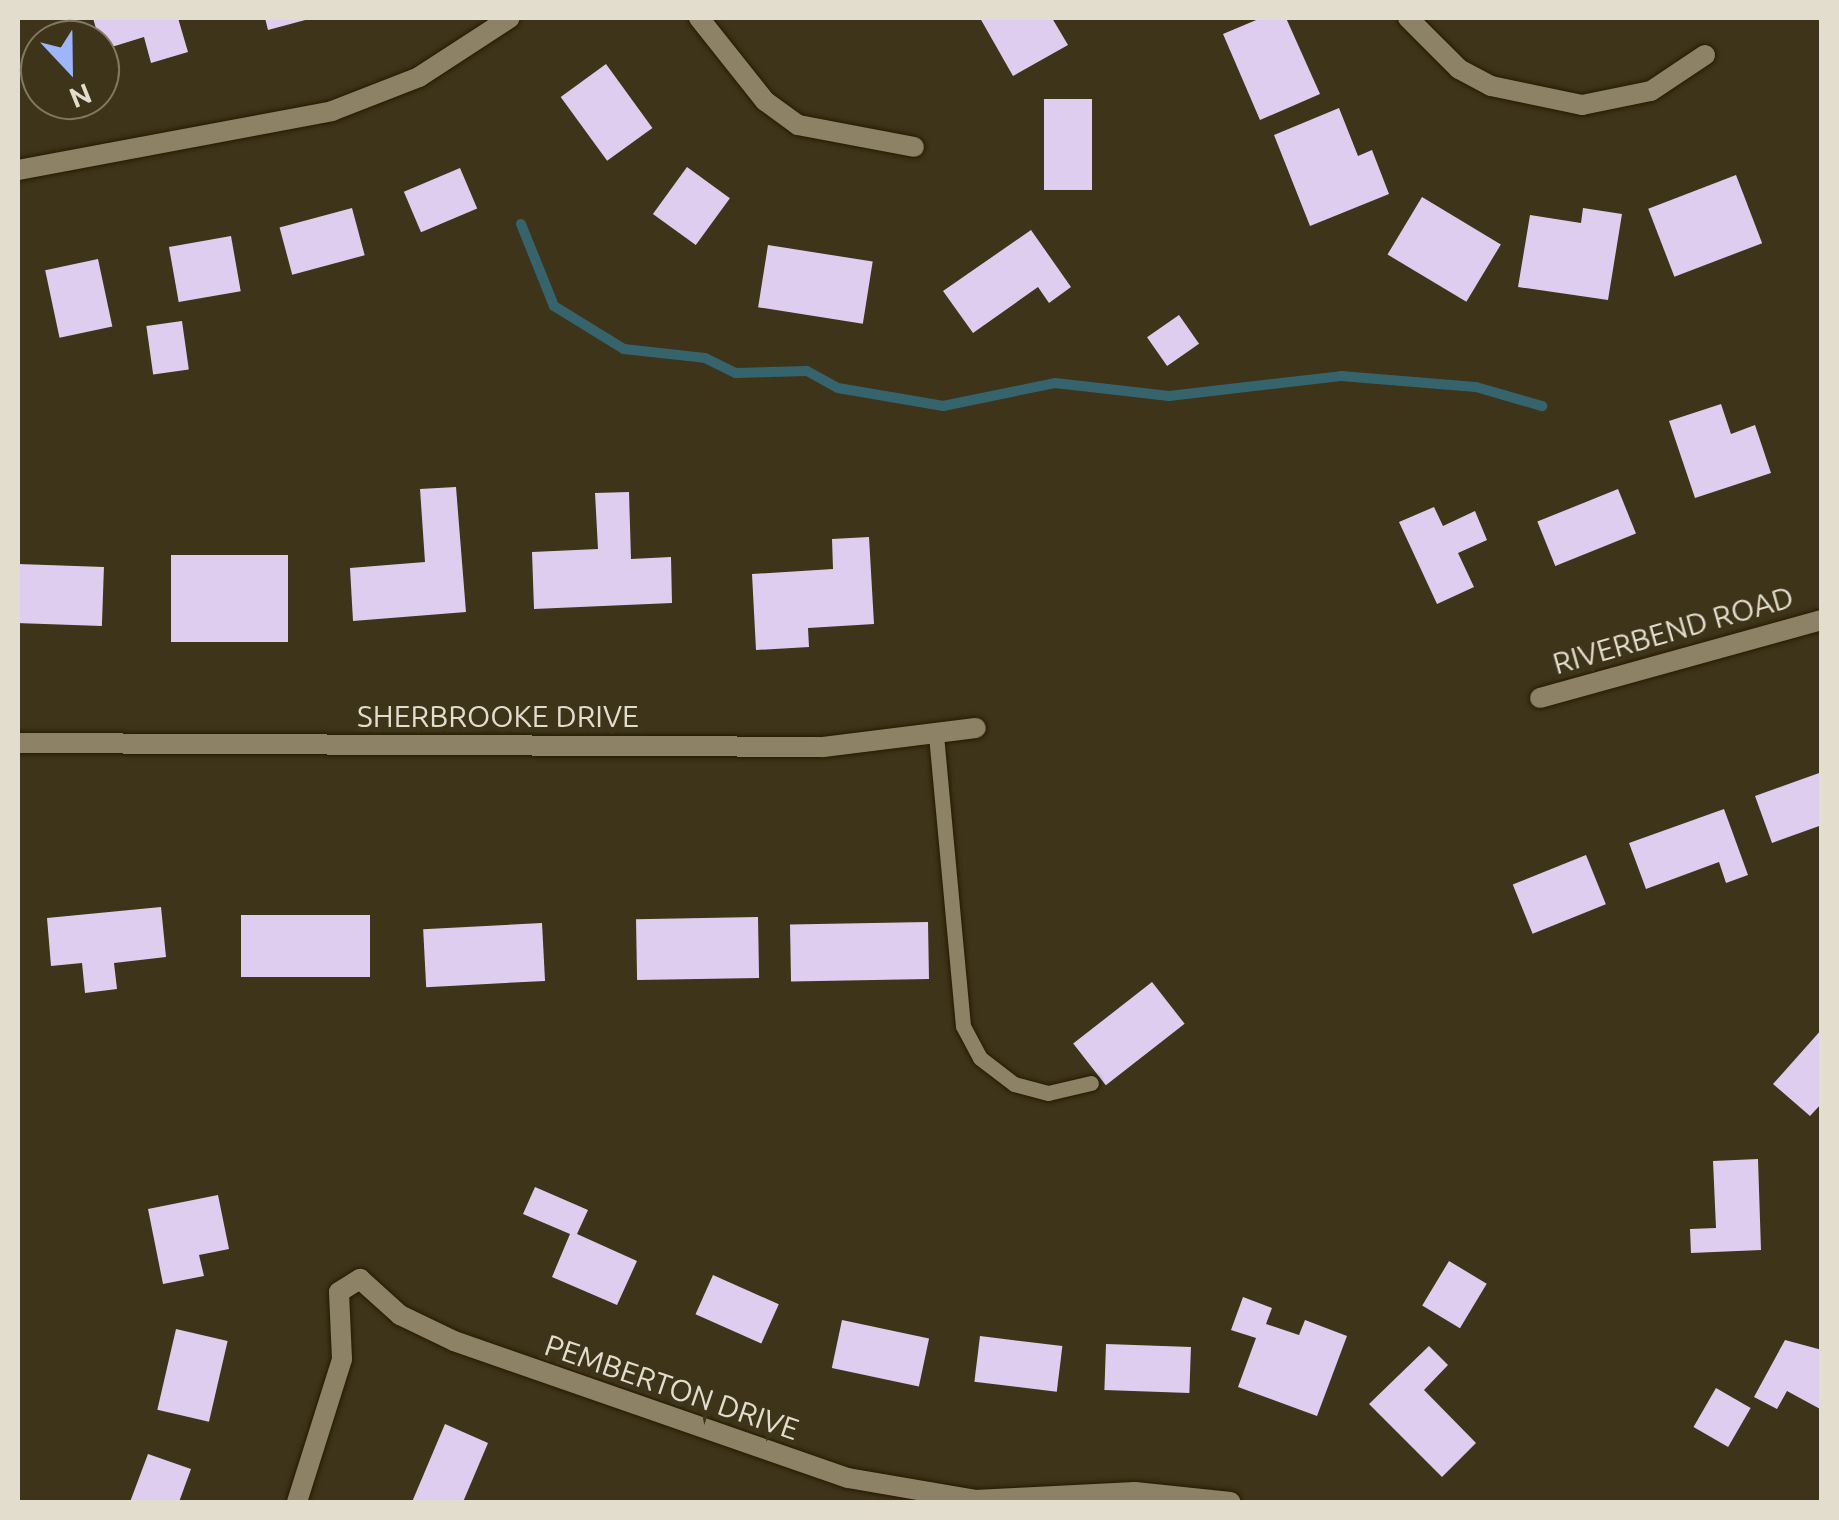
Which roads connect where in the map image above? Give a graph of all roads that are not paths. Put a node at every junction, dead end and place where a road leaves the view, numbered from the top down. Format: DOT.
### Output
graph roads {
  1 [pos="510,18"];
  2 [pos="699,18"];
  3 [pos="1408,18"];
  4 [pos="1705,56"];
  5 [pos="914,147"];
  6 [pos="18,170"];
  7 [pos="1822,620"];
  8 [pos="1540,698"];
  9 [pos="976,728"];
  10 [pos="936,736"];
  11 [pos="18,743"];
  12 [pos="1091,1083"];
  13 [pos="297,1502"];
  14 [pos="1230,1502"];
  1 -- 6 [label="street"];
  2 -- 5 [label="street"];
  3 -- 4 [label="street"];
  7 -- 8 [label="street, RIVERBEND ROAD"];
  9 -- 10 [label="street, SHERBROOKE DRIVE"];
  10 -- 11 [label="street, SHERBROOKE DRIVE"];
  10 -- 12 [label="lane"];
  13 -- 14 [label="street, PEMBERTON DRIVE"];
}
